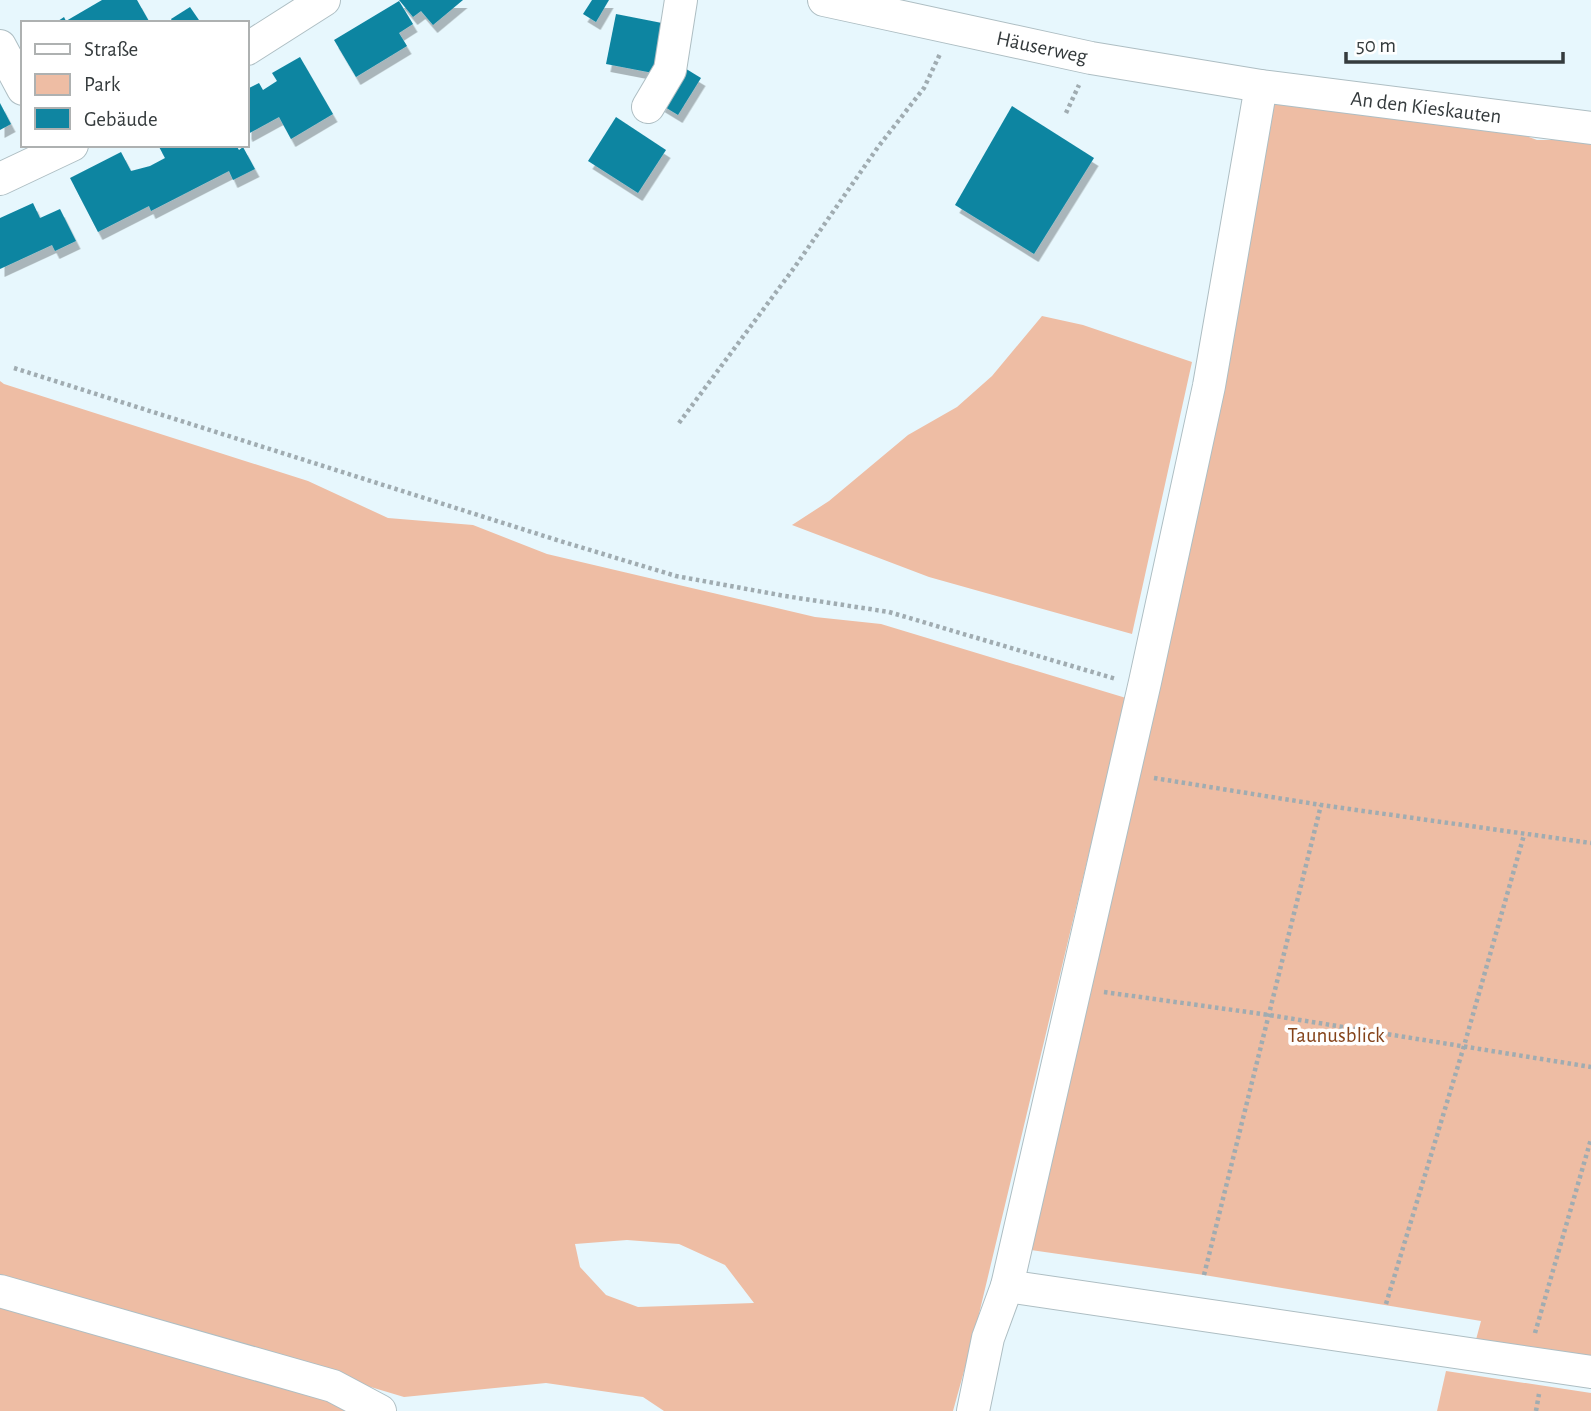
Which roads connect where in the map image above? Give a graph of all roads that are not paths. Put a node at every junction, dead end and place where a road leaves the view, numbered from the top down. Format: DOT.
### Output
graph roads {
  1 [pos="324,0"];
  2 [pos="681,0"];
  3 [pos="824,0"];
  4 [pos="0,46"];
  5 [pos="248,48"];
  6 [pos="21,85"];
  7 [pos="1262,86"];
  8 [pos="648,107"];
  9 [pos="1591,128"];
  10 [pos="60,148"];
  11 [pos="0,179"];
  12 [pos="1007,1286"];
  13 [pos="0,1292"];
  14 [pos="1591,1372"];
  15 [pos="380,1411"];
  16 [pos="973,1411"];
  1 -- 5 [label="street"];
  2 -- 8 [label="street"];
  3 -- 7 [label="street, Häuserweg"];
  4 -- 6 [label="street"];
  7 -- 9 [label="street, An den Kieskauten"];
  7 -- 12 [label="street"];
  10 -- 11 [label="street"];
  12 -- 14 [label="street"];
  12 -- 16 [label="street"];
  13 -- 15 [label="street"];
}
